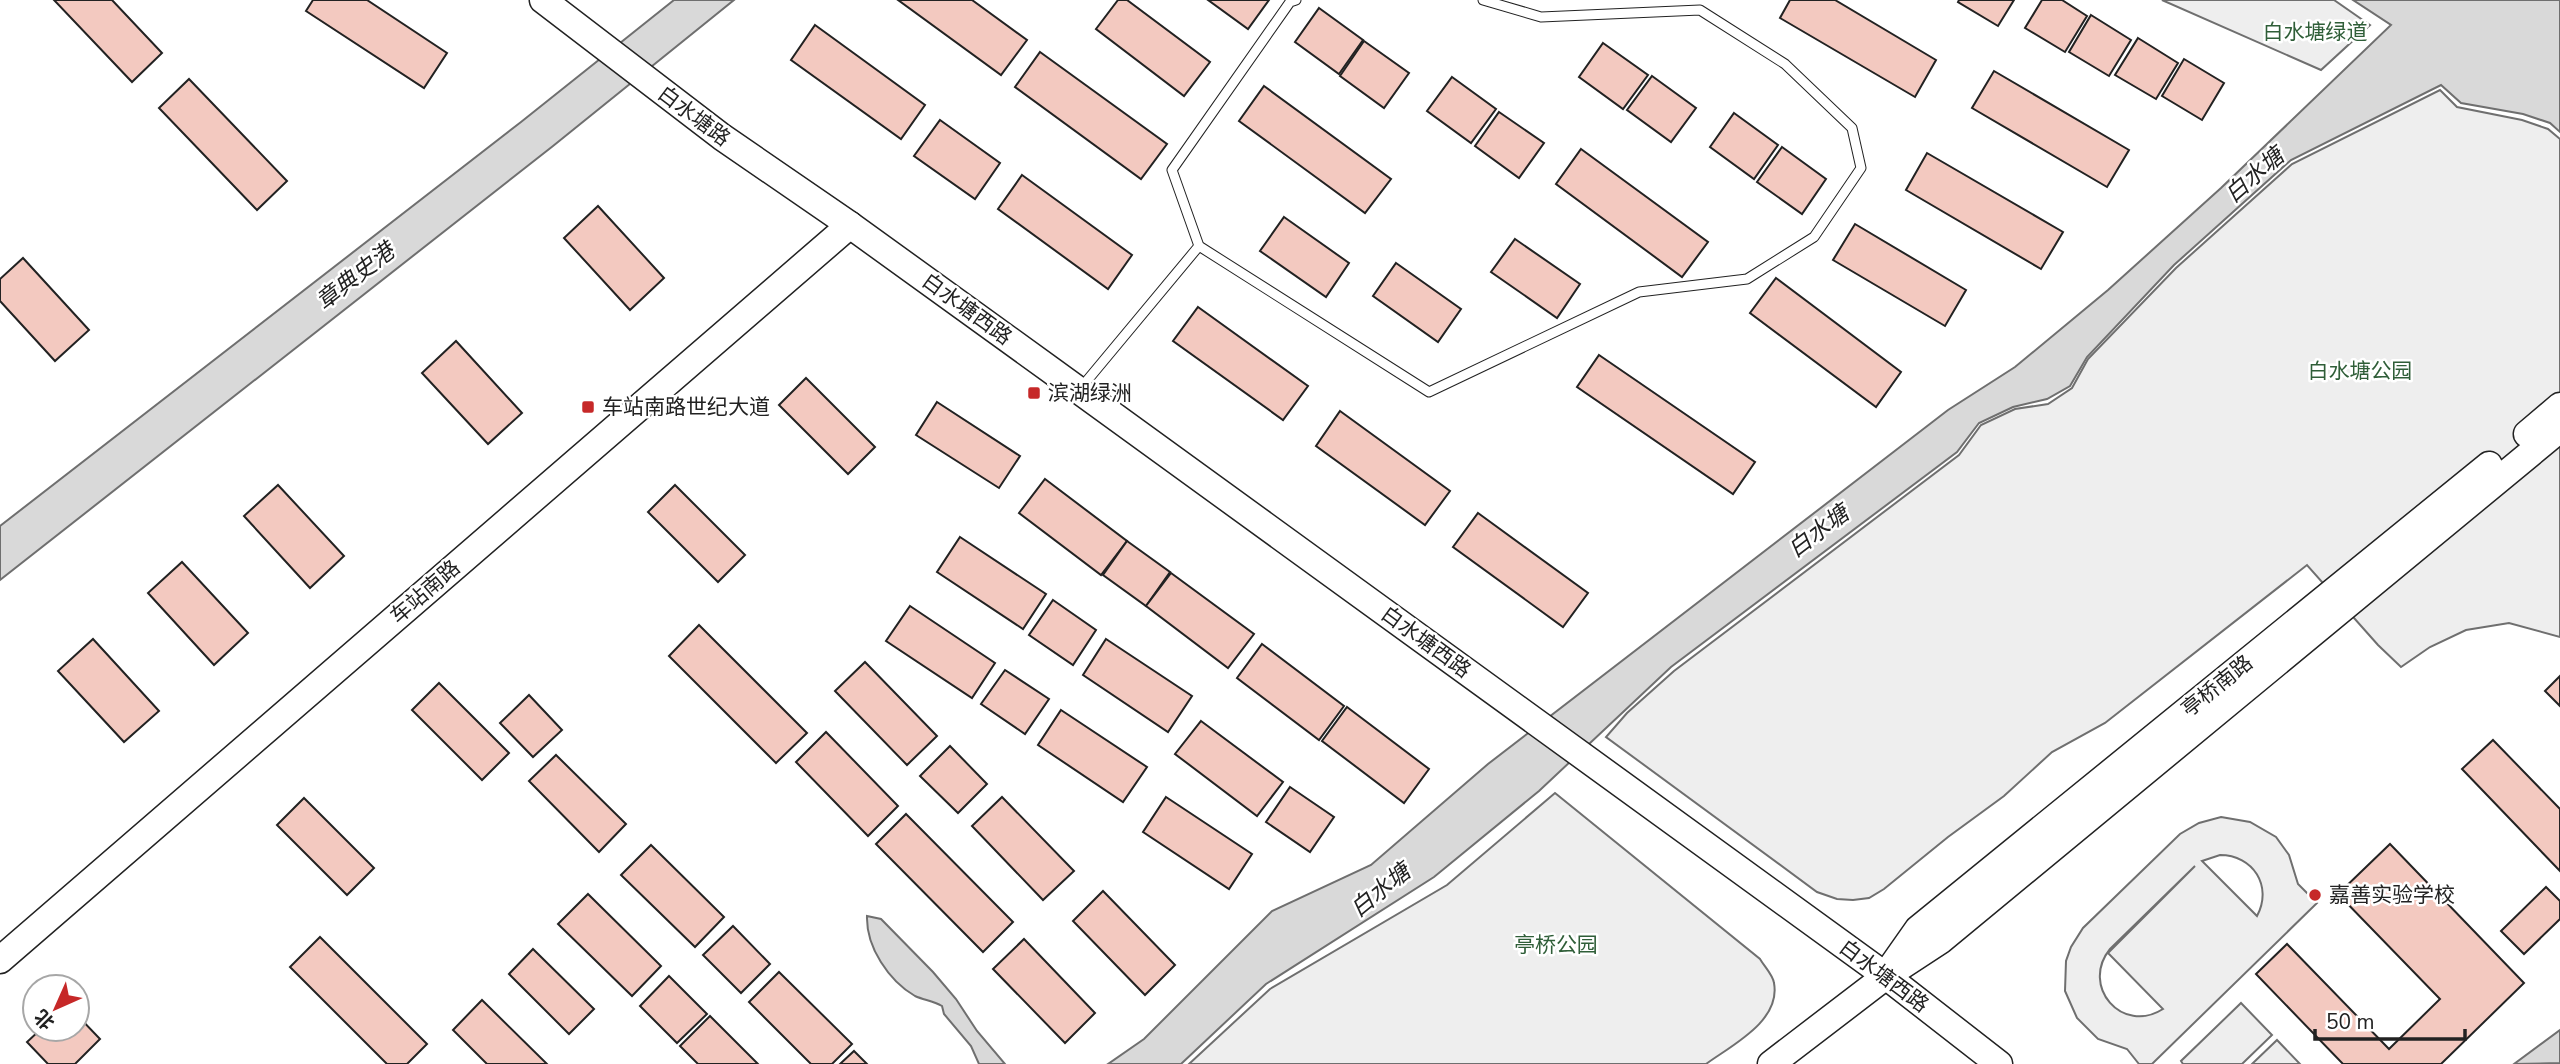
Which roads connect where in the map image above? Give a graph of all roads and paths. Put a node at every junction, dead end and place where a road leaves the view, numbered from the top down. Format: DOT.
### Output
graph roads {
  1 [pos="542,0"];
  2 [pos="1296,0"];
  3 [pos="1483,0"];
  4 [pos="850,225"];
  5 [pos="1199,246"];
  6 [pos="1079,390"];
  7 [pos="2560,407"];
  8 [pos="2560,429"];
  9 [pos="0,960"];
  10 [pos="1885,976"];
  11 [pos="1771,1064"];
  12 [pos="1999,1064"];
  1 -- 4 [label="street, 白水塘路"];
  2 -- 5 [label="lane"];
  3 -- 5 [label="lane"];
  4 -- 6 [label="street, 白水塘西路"];
  4 -- 9 [label="street, 车站南路"];
  5 -- 6 [label="lane"];
  6 -- 10 [label="street, 白水塘西路"];
  7 -- 10 [label="street, 亭桥南路"];
  8 -- 10 [label="street, 亭桥南路"];
  10 -- 11 [label="street, 亭桥南路"];
  10 -- 12 [label="street, 白水塘西路"];
}
